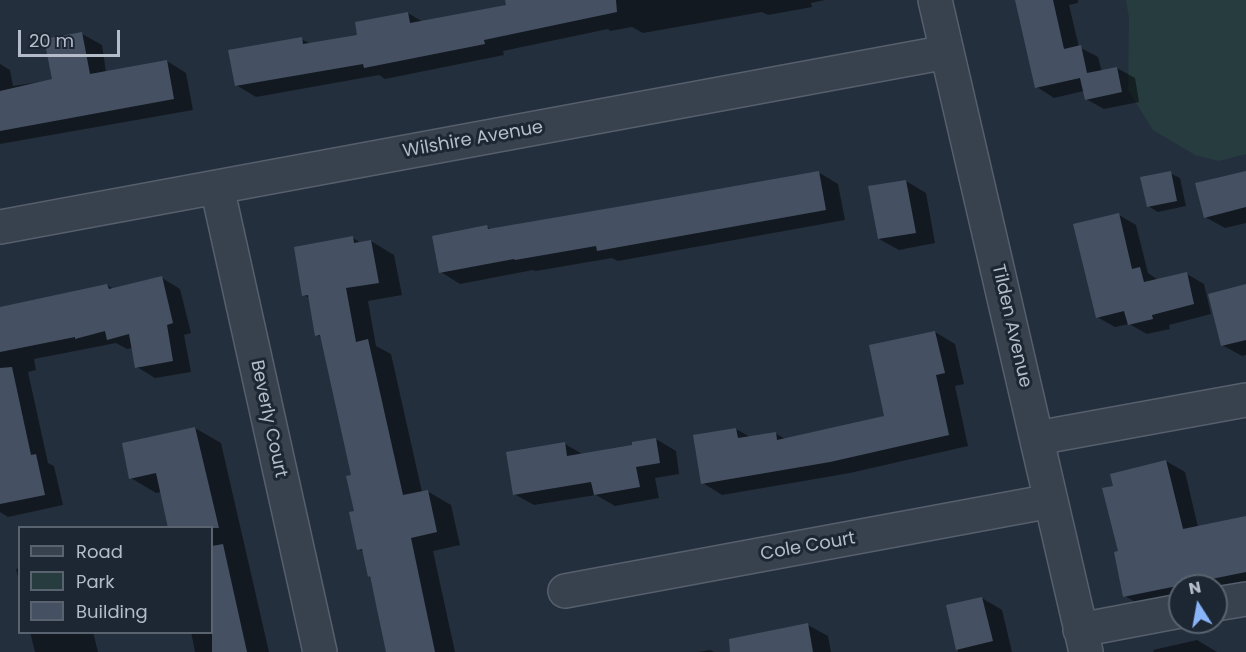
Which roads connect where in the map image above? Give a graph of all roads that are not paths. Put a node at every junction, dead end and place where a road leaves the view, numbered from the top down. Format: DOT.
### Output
graph roads {
  1 [pos="935,0"];
  2 [pos="947,52"];
  3 [pos="217,187"];
  4 [pos="0,227"];
  5 [pos="1246,400"];
  6 [pos="1037,438"];
  7 [pos="1051,501"];
  8 [pos="565,591"];
  9 [pos="1246,599"];
  10 [pos="1228,602"];
  11 [pos="1168,615"];
  12 [pos="1083,641"];
  13 [pos="320,652"];
  1 -- 2 [label="street, Tilden Avenue"];
  2 -- 3 [label="street, Wilshire Avenue"];
  2 -- 6 [label="street, Tilden Avenue"];
  3 -- 4 [label="street, Wilshire Avenue"];
  3 -- 13 [label="street, Beverly Court"];
  5 -- 6 [label="street"];
  6 -- 7 [label="street, Tilden Avenue"];
  7 -- 8 [label="street, Cole Court"];
  7 -- 12 [label="street, Tilden Avenue"];
  9 -- 10 [label="street"];
  11 -- 12 [label="street"];
}
